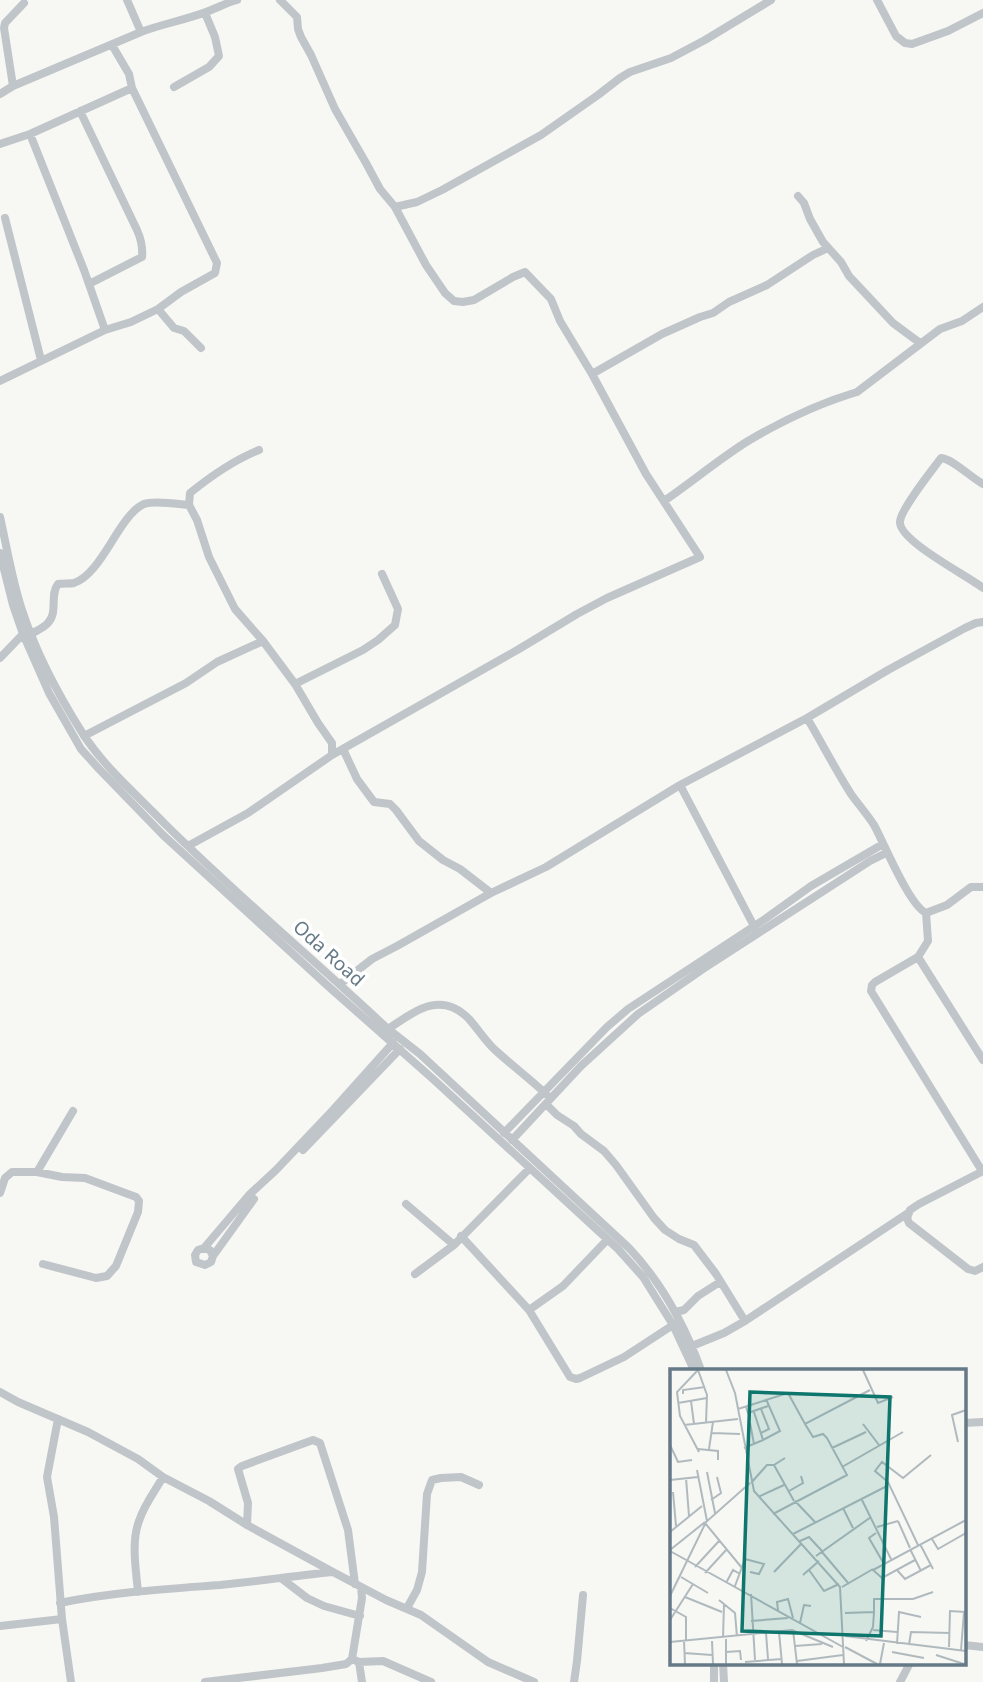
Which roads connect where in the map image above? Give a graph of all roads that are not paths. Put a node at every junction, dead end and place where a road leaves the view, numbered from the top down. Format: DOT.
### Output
graph roads {
  1 [pos="128,0"];
  2 [pos="237,0"];
  3 [pos="280,0"];
  4 [pos="771,0"];
  5 [pos="877,0"];
  6 [pos="24,3"];
  7 [pos="205,13"];
  8 [pos="983,13"];
  9 [pos="141,32"];
  10 [pos="112,45"];
  11 [pos="13,86"];
  12 [pos="174,87"];
  13 [pos="132,88"];
  14 [pos="0,94"];
  15 [pos="80,111"];
  16 [pos="30,134"];
  17 [pos="0,144"];
  18 [pos="798,196"];
  19 [pos="395,207"];
  20 [pos="5,218"];
  21 [pos="828,248"];
  22 [pos="89,284"];
  23 [pos="983,307"];
  24 [pos="158,309"];
  25 [pos="105,330"];
  26 [pos="920,343"];
  27 [pos="201,348"];
  28 [pos="41,360"];
  29 [pos="592,374"];
  30 [pos="0,381"];
  31 [pos="259,450"];
  32 [pos="983,484"];
  33 [pos="664,501"];
  34 [pos="188,505"];
  35 [pos="0,517"];
  36 [pos="0,553"];
  37 [pos="382,574"];
  38 [pos="983,589"];
  39 [pos="983,622"];
  40 [pos="27,634"];
  41 [pos="263,641"];
  42 [pos="0,658"];
  43 [pos="295,684"];
  44 [pos="807,718"];
  45 [pos="84,736"];
  46 [pos="343,749"];
  47 [pos="332,755"];
  48 [pos="680,785"];
  49 [pos="188,846"];
  50 [pos="884,848"];
  51 [pos="983,887"];
  52 [pos="491,893"];
  53 [pos="926,913"];
  54 [pos="756,930"];
  55 [pos="918,957"];
  56 [pos="340,984"];
  57 [pos="637,1002"];
  58 [pos="643,1010"];
  59 [pos="388,1029"];
  60 [pos="396,1046"];
  61 [pos="983,1060"];
  62 [pos="437,1076"];
  63 [pos="547,1098"];
  64 [pos="73,1111"];
  65 [pos="504,1133"];
  66 [pos="512,1140"];
  67 [pos="529,1169"];
  68 [pos="983,1171"];
  69 [pos="37,1172"];
  70 [pos="266,1182"];
  71 [pos="0,1193"];
  72 [pos="406,1204"];
  73 [pos="908,1213"];
  74 [pos="461,1236"];
  75 [pos="607,1240"];
  76 [pos="454,1245"];
  77 [pos="204,1248"];
  78 [pos="213,1256"];
  79 [pos="43,1264"];
  80 [pos="983,1268"];
  81 [pos="415,1273"];
  82 [pos="720,1282"];
  83 [pos="529,1310"];
  84 [pos="676,1312"];
  85 [pos="745,1321"];
  86 [pos="673,1325"];
  87 [pos="692,1346"];
  88 [pos="694,1369"];
  89 [pos="701,1369"];
  90 [pos="0,1392"];
  91 [pos="58,1419"];
  92 [pos="983,1422"];
  93 [pos="965,1423"];
  94 [pos="163,1477"];
  95 [pos="479,1485"];
  96 [pos="247,1525"];
  97 [pos="333,1572"];
  98 [pos="302,1575"];
  99 [pos="281,1578"];
  100 [pos="358,1585"];
  101 [pos="138,1592"];
  102 [pos="300,1592"];
  103 [pos="375,1594"];
  104 [pos="583,1595"];
  105 [pos="362,1598"];
  106 [pos="60,1603"];
  107 [pos="407,1608"];
  108 [pos="360,1616"];
  109 [pos="62,1619"];
  110 [pos="0,1626"];
  111 [pos="965,1645"];
  112 [pos="983,1647"];
  113 [pos="356,1660"];
  114 [pos="715,1664"];
  115 [pos="723,1664"];
  116 [pos="909,1664"];
  117 [pos="265,1678"];
  118 [pos="71,1682"];
  119 [pos="205,1682"];
  120 [pos="362,1682"];
  121 [pos="431,1682"];
  122 [pos="534,1682"];
  123 [pos="574,1682"];
  124 [pos="714,1682"];
  125 [pos="724,1682"];
  126 [pos="900,1682"];
  1 -- 9 [label="street"];
  2 -- 7 [label="street"];
  3 -- 19 [label="street"];
  4 -- 19 [label="street"];
  5 -- 8 [label="street"];
  6 -- 11 [label="street"];
  7 -- 9 [label="street"];
  7 -- 12 [label="street"];
  9 -- 10 [label="street"];
  10 -- 11 [label="street"];
  10 -- 13 [label="street"];
  11 -- 14 [label="street"];
  13 -- 15 [label="street"];
  13 -- 24 [label="street"];
  15 -- 16 [label="street"];
  15 -- 22 [label="street"];
  16 -- 17 [label="street"];
  16 -- 22 [label="street"];
  18 -- 21 [label="street"];
  19 -- 29 [label="street"];
  20 -- 28 [label="street"];
  21 -- 26 [label="street"];
  21 -- 29 [label="street"];
  22 -- 25 [label="street"];
  23 -- 26 [label="street"];
  24 -- 25 [label="street"];
  24 -- 27 [label="street"];
  25 -- 28 [label="street"];
  26 -- 33 [label="street"];
  28 -- 30 [label="street"];
  29 -- 33 [label="street"];
  31 -- 34 [label="street"];
  32 -- 38 [label="street"];
  33 -- 46 [label="street"];
  34 -- 40 [label="street"];
  34 -- 41 [label="street"];
  35 -- 40 [label="street, Oda Road"];
  36 -- 40 [label="street, Oda Road"];
  37 -- 43 [label="street"];
  39 -- 44 [label="street"];
  40 -- 42 [label="street"];
  40 -- 45 [label="street, Oda Road"];
  40 -- 60 [label="street, Oda Road"];
  41 -- 43 [label="street"];
  41 -- 45 [label="street"];
  43 -- 47 [label="street"];
  44 -- 48 [label="street"];
  44 -- 50 [label="street"];
  45 -- 49 [label="street, Oda Road"];
  46 -- 47 [label="street"];
  46 -- 52 [label="street"];
  47 -- 49 [label="street"];
  48 -- 52 [label="street"];
  48 -- 54 [label="street"];
  49 -- 56 [label="street, Oda Road"];
  50 -- 53 [label="street"];
  50 -- 54 [label="street"];
  51 -- 53 [label="street"];
  52 -- 56 [label="street"];
  53 -- 55 [label="street"];
  54 -- 57 [label="street"];
  54 -- 58 [label="street"];
  55 -- 61 [label="street"];
  55 -- 68 [label="street"];
  56 -- 59 [label="street, Oda Road"];
  57 -- 58 [label="street"];
  57 -- 63 [label="street"];
  58 -- 63 [label="street"];
  59 -- 62 [label="street, Oda Road"];
  59 -- 63 [label="street"];
  60 -- 62 [label="street, Oda Road"];
  60 -- 70 [label="street"];
  62 -- 65 [label="street, Oda Road"];
  62 -- 67 [label="street, Oda Road"];
  63 -- 65 [label="street"];
  63 -- 66 [label="street"];
  63 -- 82 [label="street"];
  64 -- 69 [label="street"];
  65 -- 66 [label="street, Oda Road"];
  66 -- 84 [label="street, Oda Road"];
  67 -- 74 [label="street"];
  67 -- 75 [label="street, Oda Road"];
  68 -- 73 [label="street"];
  69 -- 71 [label="street"];
  69 -- 79 [label="street"];
  70 -- 77 [label="street"];
  70 -- 78 [label="street"];
  72 -- 76 [label="street"];
  73 -- 80 [label="street"];
  73 -- 85 [label="street"];
  74 -- 76 [label="street"];
  74 -- 83 [label="street"];
  75 -- 83 [label="street"];
  75 -- 86 [label="street, Oda Road"];
  76 -- 81 [label="street"];
  77 -- 78 [label="street"];
  77 -- 78 [label="street"];
  82 -- 84 [label="street"];
  82 -- 85 [label="street"];
  83 -- 86 [label="street"];
  84 -- 87 [label="street, Oda Road"];
  85 -- 87 [label="street"];
  86 -- 88 [label="street, Oda Road"];
  87 -- 89 [label="street, Oda Road"];
  90 -- 91 [label="street"];
  91 -- 94 [label="street"];
  91 -- 106 [label="street"];
  92 -- 93 [label="street"];
  94 -- 96 [label="street"];
  94 -- 101 [label="street"];
  95 -- 107 [label="street"];
  96 -- 97 [label="street"];
  96 -- 100 [label="street"];
  97 -- 98 [label="street"];
  97 -- 100 [label="street"];
  98 -- 99 [label="street"];
  98 -- 102 [label="street"];
  99 -- 101 [label="street"];
  99 -- 102 [label="street"];
  100 -- 103 [label="street"];
  100 -- 105 [label="street"];
  101 -- 106 [label="street"];
  102 -- 108 [label="street"];
  103 -- 105 [label="street"];
  103 -- 107 [label="street"];
  104 -- 123 [label="street"];
  105 -- 108 [label="street"];
  106 -- 109 [label="street"];
  107 -- 122 [label="street"];
  108 -- 113 [label="street"];
  109 -- 110 [label="street"];
  109 -- 118 [label="street"];
  111 -- 112 [label="street"];
  113 -- 117 [label="street"];
  113 -- 120 [label="street"];
  113 -- 121 [label="street"];
  114 -- 124 [label="street"];
  115 -- 125 [label="street"];
  116 -- 126 [label="street"];
  117 -- 119 [label="street"];
}
